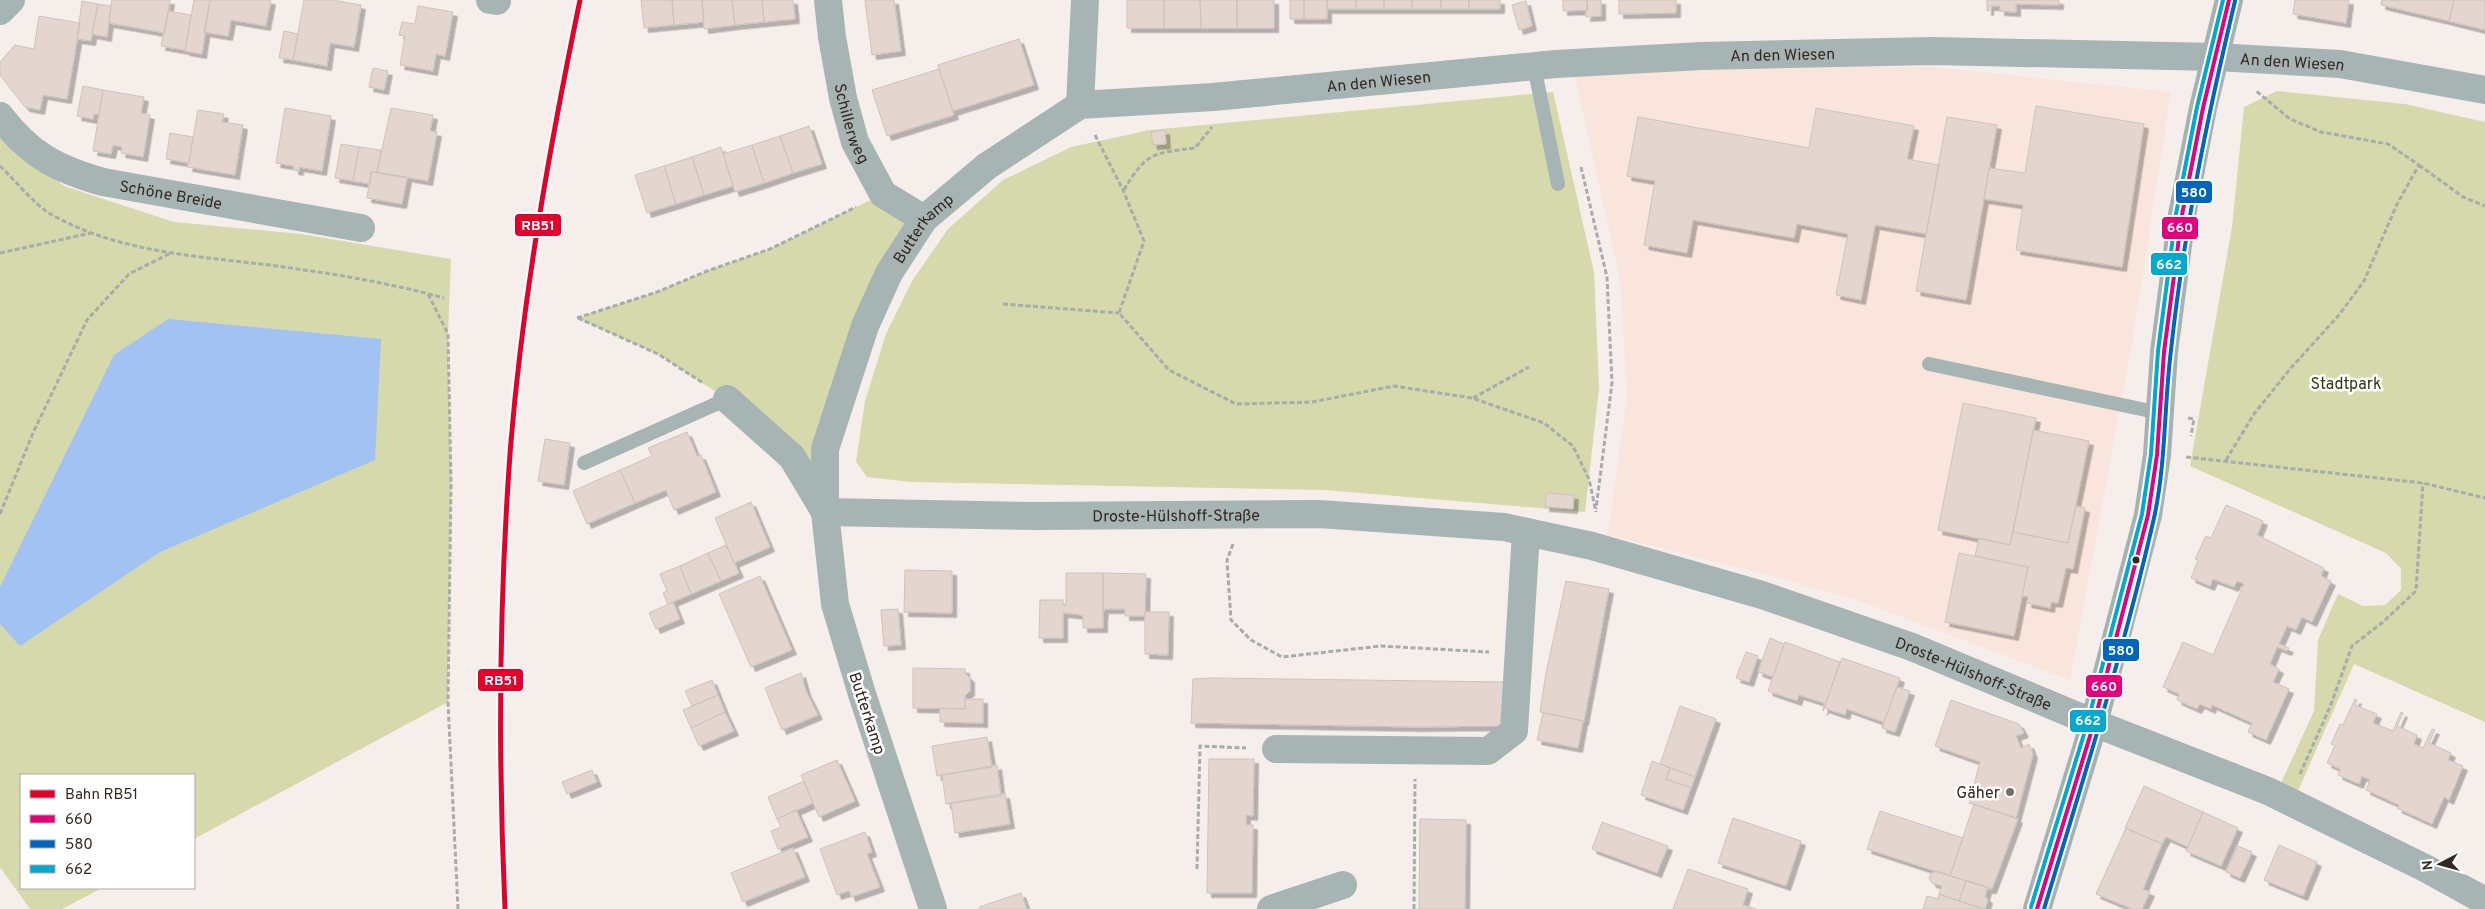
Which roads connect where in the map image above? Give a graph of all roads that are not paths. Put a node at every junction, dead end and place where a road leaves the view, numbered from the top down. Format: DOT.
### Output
graph roads {
  1 [pos="11,0"];
  2 [pos="828,0"];
  3 [pos="1085,0"];
  4 [pos="2229,0"];
  5 [pos="0,11"];
  6 [pos="2215,57"];
  7 [pos="1534,66"];
  8 [pos="2485,90"];
  9 [pos="1080,105"];
  10 [pos="0,116"];
  11 [pos="1558,184"];
  12 [pos="924,219"];
  13 [pos="361,228"];
  14 [pos="1929,364"];
  15 [pos="727,399"];
  16 [pos="2160,413"];
  17 [pos="584,463"];
  18 [pos="824,512"];
  19 [pos="1526,532"];
  20 [pos="2094,723"];
  21 [pos="1276,748"];
  22 [pos="1343,886"];
  23 [pos="2485,901"];
  24 [pos="933,909"];
  25 [pos="1271,909"];
  26 [pos="2037,909"];
  1 -- 5 [label="street"];
  2 -- 12 [label="street, Schillerweg"];
  3 -- 9 [label="street"];
  4 -- 6 [label="street"];
  6 -- 7 [label="street, An den Wiesen"];
  6 -- 8 [label="street, An den Wiesen"];
  6 -- 16 [label="street"];
  7 -- 9 [label="street, An den Wiesen"];
  7 -- 11 [label="lane"];
  9 -- 12 [label="street, Butterkamp"];
  10 -- 13 [label="street, Schöne Breide"];
  12 -- 18 [label="street, Butterkamp"];
  14 -- 16 [label="lane"];
  15 -- 17 [label="lane"];
  15 -- 18 [label="street, Butterkamp"];
  16 -- 20 [label="street"];
  18 -- 19 [label="street, Droste-Hülshoff-Straße"];
  18 -- 24 [label="street, Butterkamp"];
  19 -- 20 [label="street, Droste-Hülshoff-Straße"];
  19 -- 21 [label="street"];
  20 -- 23 [label="street, Droste-Hülshoff-Straße"];
  20 -- 26 [label="street"];
  22 -- 25 [label="street"];
}
